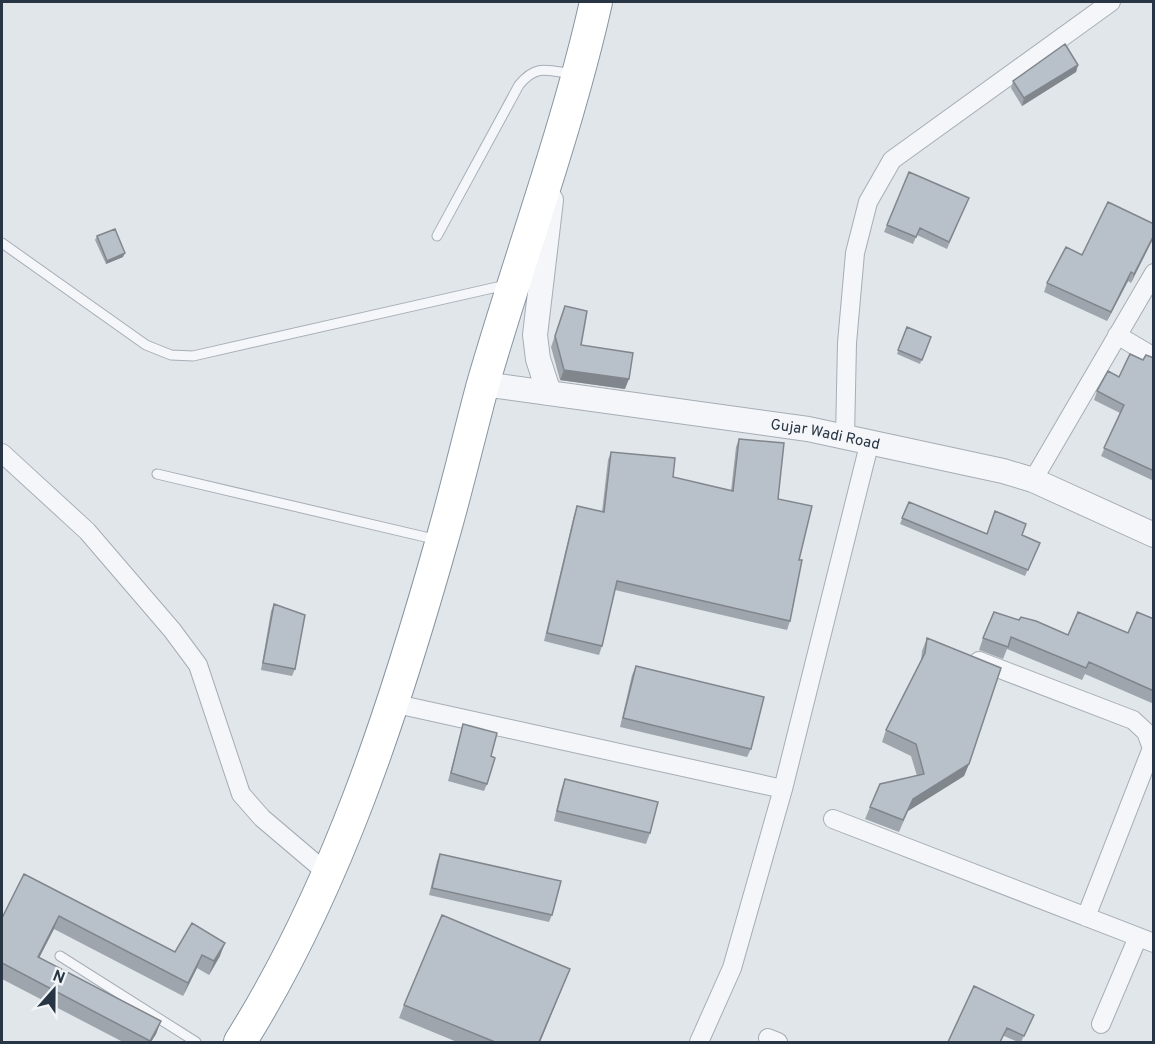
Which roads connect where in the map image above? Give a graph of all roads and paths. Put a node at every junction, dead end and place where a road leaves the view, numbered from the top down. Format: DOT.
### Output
graph roads {
  1 [pos="596,2"];
  2 [pos="1111,2"];
  3 [pos="578,75"];
  4 [pos="560,138"];
  5 [pos="437,236"];
  6 [pos="2,243"];
  7 [pos="1154,273"];
  8 [pos="515,284"];
  9 [pos="1117,335"];
  10 [pos="1154,357"];
  11 [pos="483,384"];
  12 [pos="549,393"];
  13 [pos="845,437"];
  14 [pos="870,441"];
  15 [pos="2,453"];
  16 [pos="157,474"];
  17 [pos="1032,480"];
  18 [pos="1154,535"];
  19 [pos="442,541"];
  20 [pos="968,658"];
  21 [pos="392,703"];
  22 [pos="783,789"];
  23 [pos="833,819"];
  24 [pos="328,874"];
  25 [pos="1086,917"];
  26 [pos="1146,940"];
  27 [pos="60,956"];
  28 [pos="1101,1024"];
  29 [pos="196,1042"];
  30 [pos="240,1042"];
  31 [pos="699,1042"];
  1 -- 3 [label="highway"];
  2 -- 13 [label="street"];
  3 -- 4 [label="highway"];
  3 -- 5 [label="lane"];
  4 -- 8 [label="highway"];
  4 -- 12 [label="street"];
  6 -- 8 [label="lane"];
  7 -- 9 [label="street"];
  8 -- 11 [label="highway"];
  9 -- 10 [label="street"];
  9 -- 17 [label="street"];
  11 -- 12 [label="street, Gujar Wadi Road"];
  11 -- 19 [label="highway"];
  12 -- 13 [label="street, Gujar Wadi Road"];
  13 -- 14 [label="street, Gujar Wadi Road"];
  14 -- 17 [label="street, Gujar Wadi Road"];
  14 -- 22 [label="street"];
  15 -- 24 [label="street"];
  16 -- 19 [label="lane"];
  17 -- 18 [label="street, Gujar Wadi Road"];
  19 -- 21 [label="highway"];
  20 -- 25 [label="street"];
  21 -- 22 [label="street"];
  21 -- 24 [label="highway"];
  22 -- 31 [label="street"];
  23 -- 25 [label="street"];
  24 -- 30 [label="highway"];
  25 -- 26 [label="street"];
  26 -- 28 [label="street"];
  27 -- 29 [label="lane"];
}
